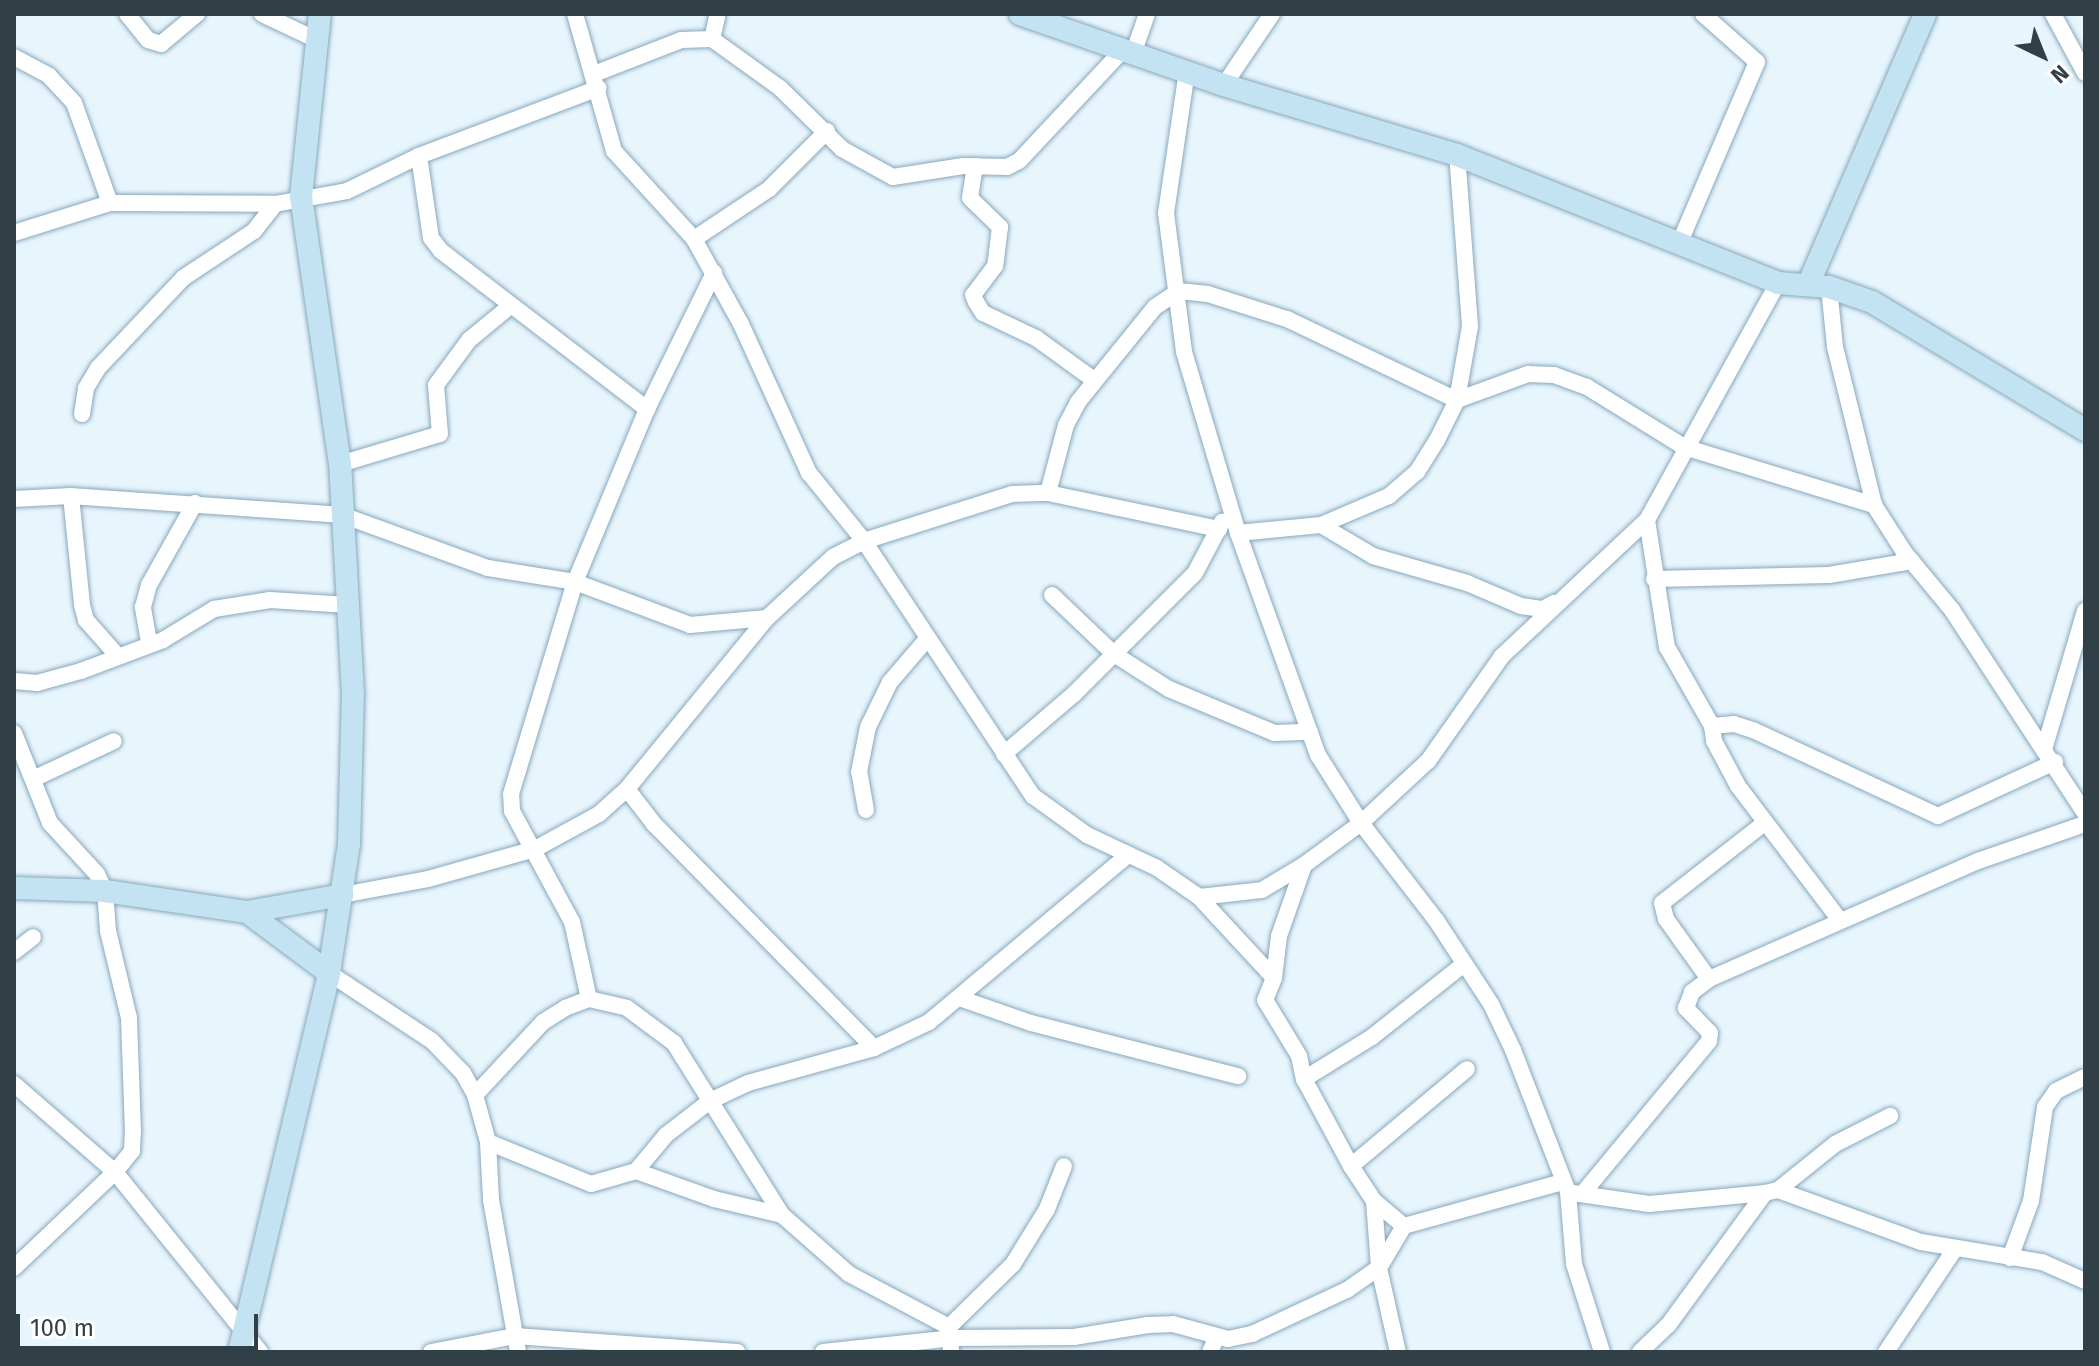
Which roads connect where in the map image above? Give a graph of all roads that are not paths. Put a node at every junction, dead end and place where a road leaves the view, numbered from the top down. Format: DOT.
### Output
graph roads {
  1 [pos="127,14"];
  2 [pos="197,14"];
  3 [pos="262,14"];
  4 [pos="320,14"];
  5 [pos="575,14"];
  6 [pos="718,14"];
  7 [pos="1020,14"];
  8 [pos="1147,14"];
  9 [pos="1272,14"];
  10 [pos="1703,14"];
  11 [pos="1925,14"];
  12 [pos="2053,14"];
  13 [pos="315,39"];
  14 [pos="712,39"];
  15 [pos="1128,53"];
  16 [pos="14,57"];
  17 [pos="1187,71"];
  18 [pos="2085,73"];
  19 [pos="597,81"];
  20 [pos="1224,85"];
  21 [pos="827,131"];
  22 [pos="1457,155"];
  23 [pos="419,156"];
  24 [pos="975,166"];
  25 [pos="301,197"];
  26 [pos="110,203"];
  27 [pos="275,204"];
  28 [pos="14,233"];
  29 [pos="694,239"];
  30 [pos="1679,244"];
  31 [pos="714,273"];
  32 [pos="1778,283"];
  33 [pos="1819,286"];
  34 [pos="1179,291"];
  35 [pos="509,307"];
  36 [pos="1094,380"];
  37 [pos="1457,400"];
  38 [pos="647,409"];
  39 [pos="82,414"];
  40 [pos="2085,430"];
  41 [pos="1684,447"];
  42 [pos="340,464"];
  43 [pos="1048,493"];
  44 [pos="71,496"];
  45 [pos="14,499"];
  46 [pos="195,503"];
  47 [pos="1874,505"];
  48 [pos="1229,506"];
  49 [pos="342,515"];
  50 [pos="1647,520"];
  51 [pos="1321,525"];
  52 [pos="1219,529"];
  53 [pos="1238,533"];
  54 [pos="864,541"];
  55 [pos="1912,561"];
  56 [pos="1654,579"];
  57 [pos="575,582"];
  58 [pos="1052,595"];
  59 [pos="1558,600"];
  60 [pos="349,605"];
  61 [pos="2085,611"];
  62 [pos="767,618"];
  63 [pos="928,638"];
  64 [pos="149,642"];
  65 [pos="116,654"];
  66 [pos="1114,654"];
  67 [pos="14,681"];
  68 [pos="1712,726"];
  69 [pos="1310,732"];
  70 [pos="14,733"];
  71 [pos="114,741"];
  72 [pos="2045,746"];
  73 [pos="1004,754"];
  74 [pos="2055,762"];
  75 [pos="33,779"];
  76 [pos="627,789"];
  77 [pos="866,810"];
  78 [pos="2085,813"];
  79 [pos="1361,823"];
  80 [pos="1763,824"];
  81 [pos="2085,824"];
  82 [pos="535,849"];
  83 [pos="1128,855"];
  84 [pos="1304,865"];
  85 [pos="14,888"];
  86 [pos="105,891"];
  87 [pos="342,895"];
  88 [pos="1199,897"];
  89 [pos="247,912"];
  90 [pos="1839,919"];
  91 [pos="33,937"];
  92 [pos="14,952"];
  93 [pos="1464,964"];
  94 [pos="329,973"];
  95 [pos="1274,978"];
  96 [pos="1709,979"];
  97 [pos="589,999"];
  98 [pos="962,999"];
  99 [pos="874,1048"];
  100 [pos="1467,1069"];
  101 [pos="1238,1076"];
  102 [pos="2085,1077"];
  103 [pos="1304,1079"];
  104 [pos="14,1084"];
  105 [pos="475,1095"];
  106 [pos="710,1101"];
  107 [pos="1890,1116"];
  108 [pos="488,1142"];
  109 [pos="1064,1166"];
  110 [pos="1351,1166"];
  111 [pos="636,1171"];
  112 [pos="115,1172"];
  113 [pos="1571,1189"];
  114 [pos="1772,1192"];
  115 [pos="1374,1201"];
  116 [pos="782,1215"];
  117 [pos="1404,1226"];
  118 [pos="1955,1249"];
  119 [pos="2010,1258"];
  120 [pos="14,1268"];
  121 [pos="1379,1268"];
  122 [pos="2085,1281"];
  123 [pos="1217,1336"];
  124 [pos="951,1339"];
  125 [pos="241,1342"];
  126 [pos="516,1344"];
  127 [pos="260,1352"];
  128 [pos="431,1352"];
  129 [pos="737,1352"];
  130 [pos="823,1352"];
  131 [pos="1210,1352"];
  132 [pos="1398,1352"];
  133 [pos="1602,1352"];
  134 [pos="1640,1352"];
  135 [pos="1886,1352"];
  1 -- 2 [label="street"];
  3 -- 13 [label="street"];
  4 -- 13 [label="street"];
  5 -- 19 [label="street"];
  6 -- 14 [label="street"];
  7 -- 15 [label="street"];
  8 -- 15 [label="street"];
  9 -- 20 [label="street"];
  10 -- 30 [label="street"];
  11 -- 33 [label="street"];
  12 -- 18 [label="street"];
  13 -- 25 [label="street"];
  14 -- 19 [label="street"];
  14 -- 21 [label="street"];
  15 -- 17 [label="street"];
  15 -- 24 [label="street"];
  16 -- 26 [label="street"];
  17 -- 20 [label="street"];
  17 -- 34 [label="street"];
  19 -- 23 [label="street"];
  19 -- 29 [label="street"];
  20 -- 22 [label="street"];
  21 -- 24 [label="street"];
  21 -- 29 [label="street"];
  22 -- 30 [label="street"];
  22 -- 37 [label="street"];
  23 -- 25 [label="street"];
  23 -- 35 [label="street"];
  24 -- 36 [label="street"];
  25 -- 27 [label="street"];
  25 -- 42 [label="street"];
  26 -- 27 [label="street"];
  26 -- 28 [label="street"];
  27 -- 39 [label="street"];
  29 -- 31 [label="street"];
  30 -- 32 [label="street"];
  31 -- 38 [label="street"];
  31 -- 54 [label="street"];
  32 -- 33 [label="street"];
  32 -- 41 [label="street"];
  33 -- 40 [label="street"];
  33 -- 47 [label="street"];
  34 -- 36 [label="street"];
  34 -- 37 [label="street"];
  34 -- 48 [label="street"];
  35 -- 38 [label="street"];
  35 -- 42 [label="street"];
  36 -- 43 [label="street"];
  37 -- 41 [label="street"];
  37 -- 51 [label="street"];
  38 -- 57 [label="street"];
  41 -- 47 [label="street"];
  41 -- 50 [label="street"];
  42 -- 49 [label="street"];
  43 -- 52 [label="street"];
  43 -- 54 [label="street"];
  44 -- 45 [label="street"];
  44 -- 46 [label="street"];
  44 -- 65 [label="street"];
  46 -- 49 [label="street"];
  46 -- 64 [label="street"];
  47 -- 55 [label="street"];
  48 -- 52 [label="street"];
  48 -- 53 [label="street"];
  49 -- 57 [label="street"];
  49 -- 60 [label="street"];
  50 -- 56 [label="street"];
  50 -- 59 [label="street"];
  51 -- 53 [label="street"];
  51 -- 59 [label="street"];
  52 -- 66 [label="street"];
  53 -- 69 [label="street"];
  54 -- 62 [label="street"];
  54 -- 63 [label="street"];
  55 -- 56 [label="street"];
  55 -- 72 [label="street"];
  56 -- 68 [label="street"];
  57 -- 62 [label="street"];
  57 -- 82 [label="street"];
  58 -- 66 [label="street"];
  59 -- 79 [label="street"];
  60 -- 64 [label="street"];
  60 -- 87 [label="street"];
  61 -- 72 [label="street"];
  62 -- 76 [label="street"];
  63 -- 73 [label="street"];
  63 -- 77 [label="street"];
  64 -- 65 [label="street"];
  65 -- 67 [label="street"];
  66 -- 69 [label="street"];
  66 -- 73 [label="street"];
  68 -- 74 [label="street"];
  68 -- 80 [label="street"];
  69 -- 79 [label="street"];
  70 -- 75 [label="street"];
  71 -- 75 [label="street"];
  72 -- 74 [label="street"];
  73 -- 83 [label="street"];
  74 -- 78 [label="street"];
  75 -- 86 [label="street"];
  76 -- 82 [label="street"];
  76 -- 99 [label="street"];
  79 -- 84 [label="street"];
  79 -- 93 [label="street"];
  80 -- 90 [label="street"];
  80 -- 96 [label="street"];
  81 -- 90 [label="street"];
  82 -- 87 [label="street"];
  82 -- 97 [label="street"];
  83 -- 88 [label="street"];
  83 -- 98 [label="street"];
  84 -- 88 [label="street"];
  84 -- 95 [label="street"];
  85 -- 86 [label="street"];
  86 -- 89 [label="street"];
  86 -- 112 [label="street"];
  87 -- 89 [label="street"];
  87 -- 94 [label="street"];
  88 -- 95 [label="street"];
  89 -- 94 [label="street"];
  90 -- 96 [label="street"];
  91 -- 92 [label="street"];
  93 -- 103 [label="street"];
  93 -- 113 [label="street"];
  94 -- 105 [label="street"];
  94 -- 125 [label="street"];
  95 -- 103 [label="street"];
  96 -- 113 [label="street"];
  97 -- 105 [label="street"];
  97 -- 106 [label="street"];
  98 -- 99 [label="street"];
  98 -- 101 [label="street"];
  99 -- 106 [label="street"];
  100 -- 110 [label="street"];
  102 -- 119 [label="street"];
  103 -- 110 [label="street"];
  104 -- 112 [label="street"];
  105 -- 108 [label="street"];
  106 -- 111 [label="street"];
  106 -- 116 [label="street"];
  107 -- 114 [label="street"];
  108 -- 111 [label="street"];
  108 -- 126 [label="street"];
  109 -- 124 [label="street"];
  110 -- 115 [label="street"];
  111 -- 116 [label="street"];
  112 -- 120 [label="street"];
  112 -- 125 [label="street"];
  113 -- 114 [label="street"];
  113 -- 117 [label="street"];
  113 -- 133 [label="street"];
  114 -- 118 [label="street"];
  114 -- 134 [label="street"];
  115 -- 117 [label="street"];
  115 -- 121 [label="street"];
  116 -- 124 [label="street"];
  117 -- 121 [label="street"];
  118 -- 119 [label="street"];
  118 -- 135 [label="street"];
  119 -- 122 [label="street"];
  121 -- 123 [label="street"];
  121 -- 132 [label="street"];
  123 -- 124 [label="street"];
  123 -- 131 [label="street"];
  124 -- 130 [label="street"];
  125 -- 127 [label="street"];
  126 -- 128 [label="street"];
  126 -- 129 [label="street"];
}
